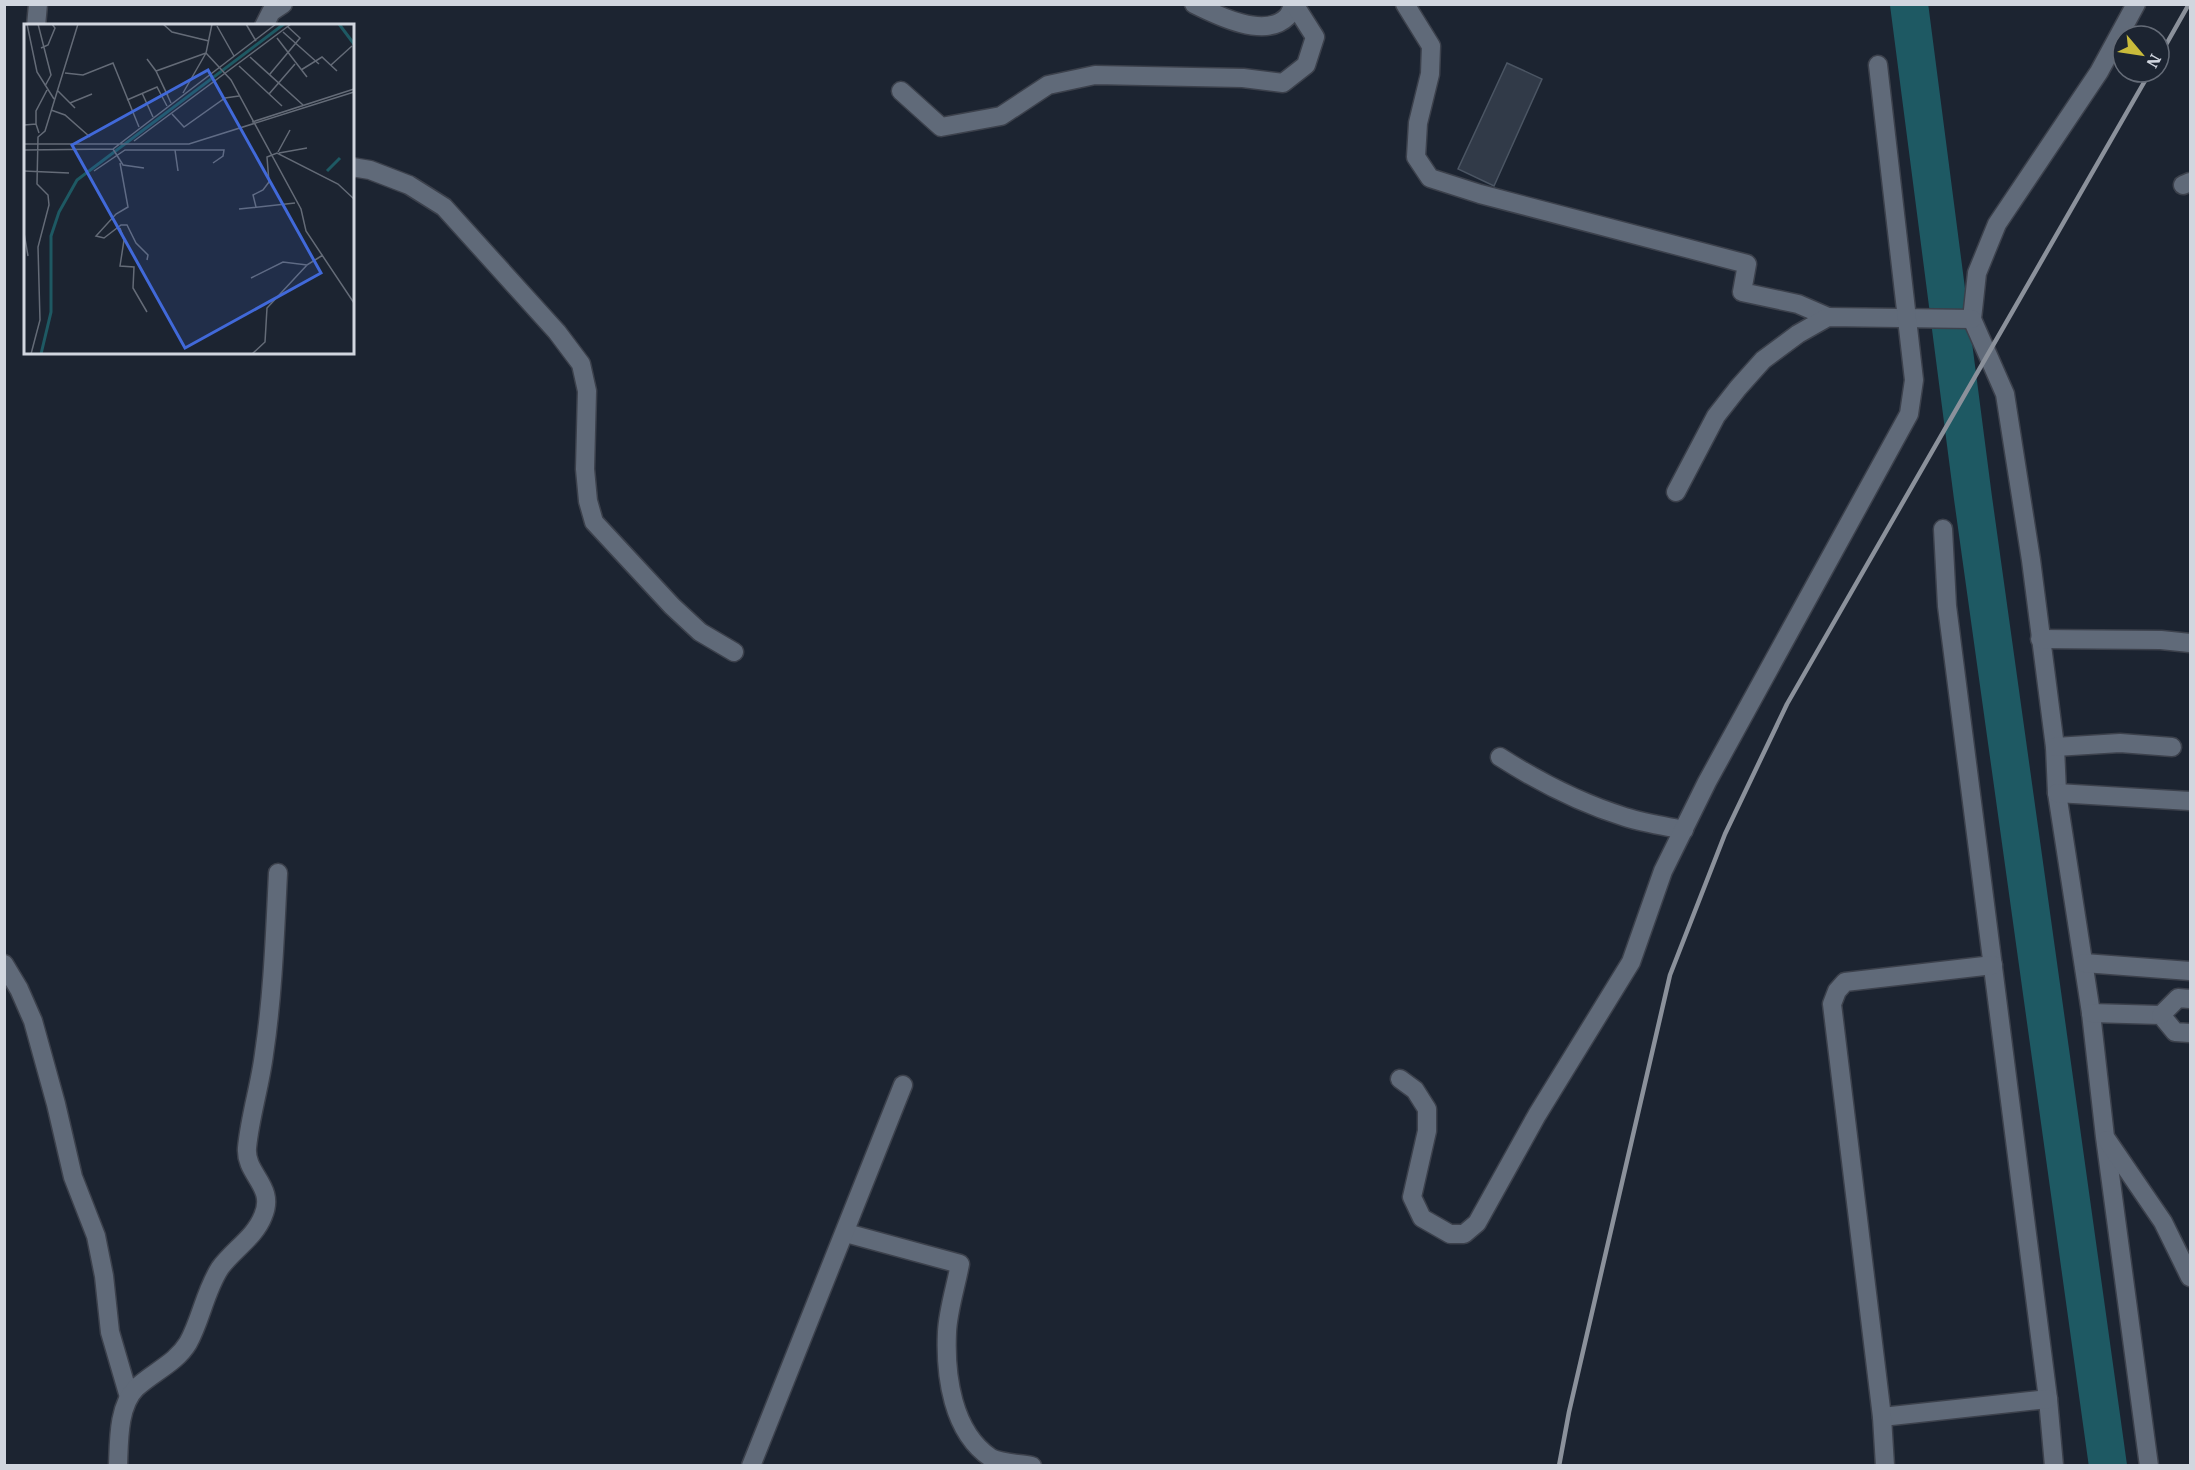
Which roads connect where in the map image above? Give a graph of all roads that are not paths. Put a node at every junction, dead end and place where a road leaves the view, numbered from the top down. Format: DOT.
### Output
graph roads {
  1 [pos="38,4"];
  2 [pos="283,4"];
  3 [pos="1194,4"];
  4 [pos="1405,4"];
  5 [pos="2136,4"];
  6 [pos="1294,5"];
  7 [pos="36,24"];
  8 [pos="265,24"];
  9 [pos="1878,65"];
  10 [pos="901,92"];
  11 [pos="354,167"];
  12 [pos="1828,317"];
  13 [pos="1912,318"];
  14 [pos="1965,319"];
  15 [pos="1676,492"];
  16 [pos="1943,529"];
  17 [pos="2040,639"];
  18 [pos="2190,643"];
  19 [pos="734,652"];
  20 [pos="2055,747"];
  21 [pos="2172,747"];
  22 [pos="1500,757"];
  23 [pos="2057,793"];
  24 [pos="2190,801"];
  25 [pos="1684,830"];
  26 [pos="278,873"];
  27 [pos="2084,963"];
  28 [pos="4,964"];
  29 [pos="1993,965"];
  30 [pos="2190,971"];
  31 [pos="2190,999"];
  32 [pos="2091,1012"];
  33 [pos="2161,1015"];
  34 [pos="2190,1034"];
  35 [pos="1400,1079"];
  36 [pos="903,1085"];
  37 [pos="2105,1137"];
  38 [pos="846,1233"];
  39 [pos="2190,1277"];
  40 [pos="129,1397"];
  41 [pos="2048,1399"];
  42 [pos="1882,1417"];
  43 [pos="118,1466"];
  44 [pos="751,1466"];
  45 [pos="1032,1466"];
  46 [pos="1885,1466"];
  47 [pos="2054,1466"];
  48 [pos="2149,1466"];
  1 -- 7 [label="street"];
  2 -- 8 [label="street"];
  3 -- 6 [label="street"];
  4 -- 12 [label="street"];
  5 -- 14 [label="street"];
  6 -- 10 [label="street"];
  9 -- 13 [label="street"];
  11 -- 19 [label="street"];
  12 -- 13 [label="street"];
  12 -- 15 [label="street"];
  13 -- 14 [label="street"];
  13 -- 25 [label="street"];
  14 -- 17 [label="street"];
  16 -- 29 [label="street"];
  17 -- 18 [label="street"];
  17 -- 20 [label="street"];
  20 -- 21 [label="street"];
  20 -- 23 [label="street"];
  22 -- 25 [label="street"];
  23 -- 24 [label="street"];
  23 -- 27 [label="street"];
  25 -- 35 [label="street"];
  26 -- 40 [label="street"];
  27 -- 30 [label="street"];
  27 -- 32 [label="street"];
  28 -- 40 [label="street"];
  29 -- 41 [label="street"];
  29 -- 42 [label="street"];
  31 -- 33 [label="street"];
  32 -- 33 [label="street"];
  32 -- 37 [label="street"];
  33 -- 34 [label="street"];
  36 -- 38 [label="street"];
  37 -- 39 [label="street"];
  37 -- 48 [label="street"];
  38 -- 44 [label="street"];
  38 -- 45 [label="street"];
  40 -- 43 [label="street"];
  41 -- 42 [label="street"];
  41 -- 47 [label="street"];
  42 -- 46 [label="street"];
}
